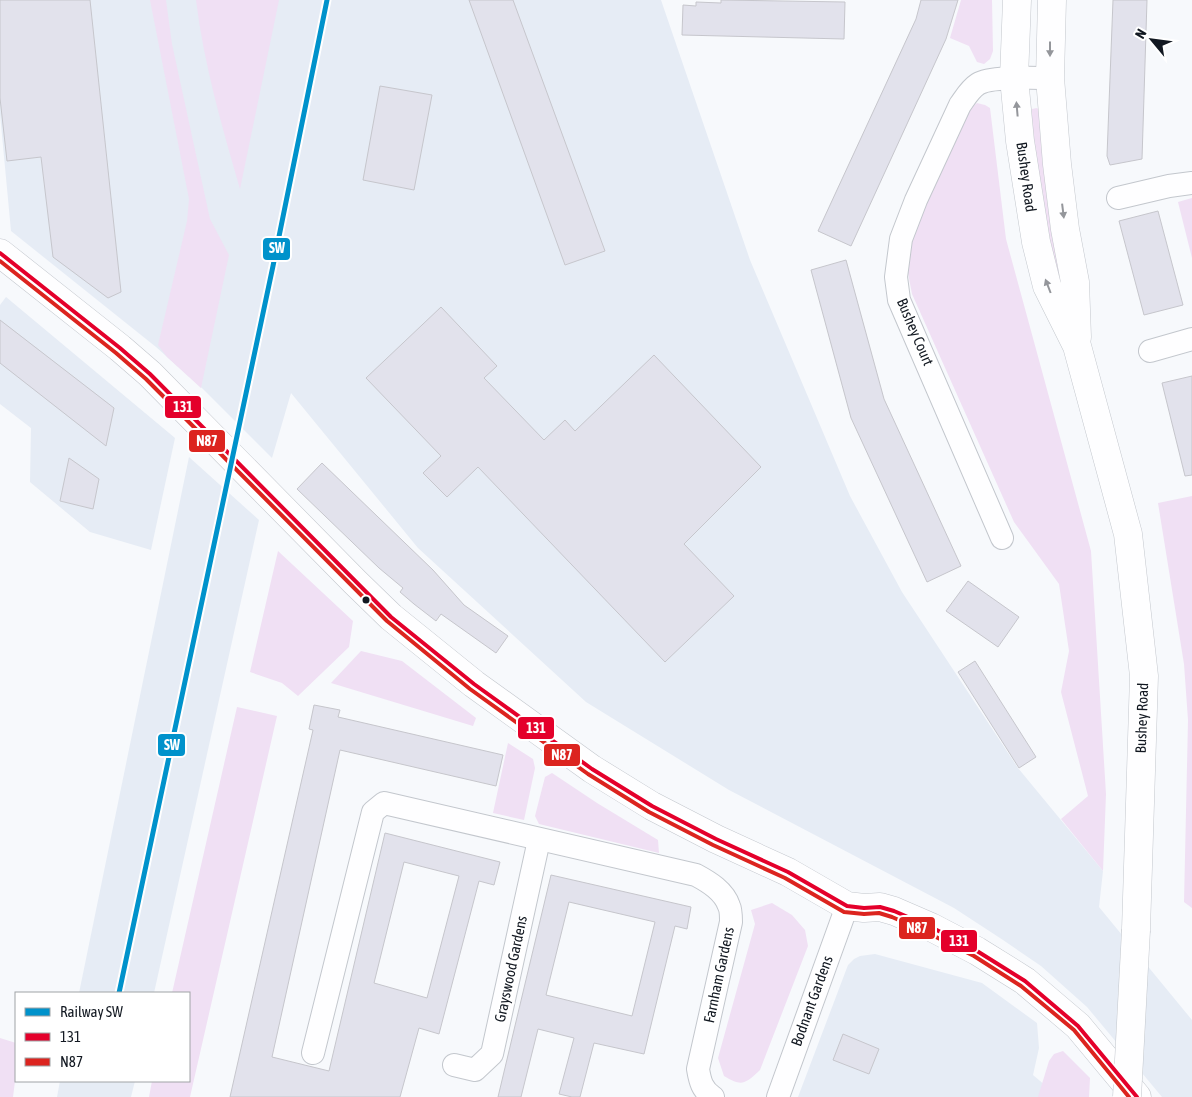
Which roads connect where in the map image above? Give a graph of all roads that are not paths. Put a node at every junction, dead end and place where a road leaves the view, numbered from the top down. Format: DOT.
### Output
graph roads {
  1 [pos="1017,0"];
  2 [pos="1052,0"];
  3 [pos="1014,78"];
  4 [pos="1050,78"];
  5 [pos="1192,183"];
  6 [pos="1118,198"];
  7 [pos="2,260"];
  8 [pos="1192,339"];
  9 [pos="1077,346"];
  10 [pos="1150,351"];
  11 [pos="1002,538"];
  12 [pos="539,840"];
  13 [pos="847,906"];
  14 [pos="313,1053"];
  15 [pos="454,1065"];
  16 [pos="713,1097"];
  17 [pos="778,1097"];
  18 [pos="1127,1097"];
  19 [pos="1137,1097"];
  1 -- 3 [label="main road, Bushey Road"];
  2 -- 4 [label="main road, Bushey Road, one-way"];
  3 -- 4 [label="street, Bushey Court"];
  9 -- 3 [label="main road, Bushey Road, one-way"];
  3 -- 11 [label="street, Bushey Court"];
  4 -- 9 [label="main road, Bushey Road, one-way"];
  5 -- 6 [label="street"];
  7 -- 13 [label="main road"];
  8 -- 10 [label="street"];
  9 -- 18 [label="main road, Bushey Road, bridge"];
  12 -- 14 [label="street, Farnham Gardens"];
  12 -- 15 [label="street, Grayswood Gardens"];
  12 -- 16 [label="street, Farnham Gardens"];
  13 -- 17 [label="street, Bodnant Gardens"];
  13 -- 19 [label="main road"];
}
